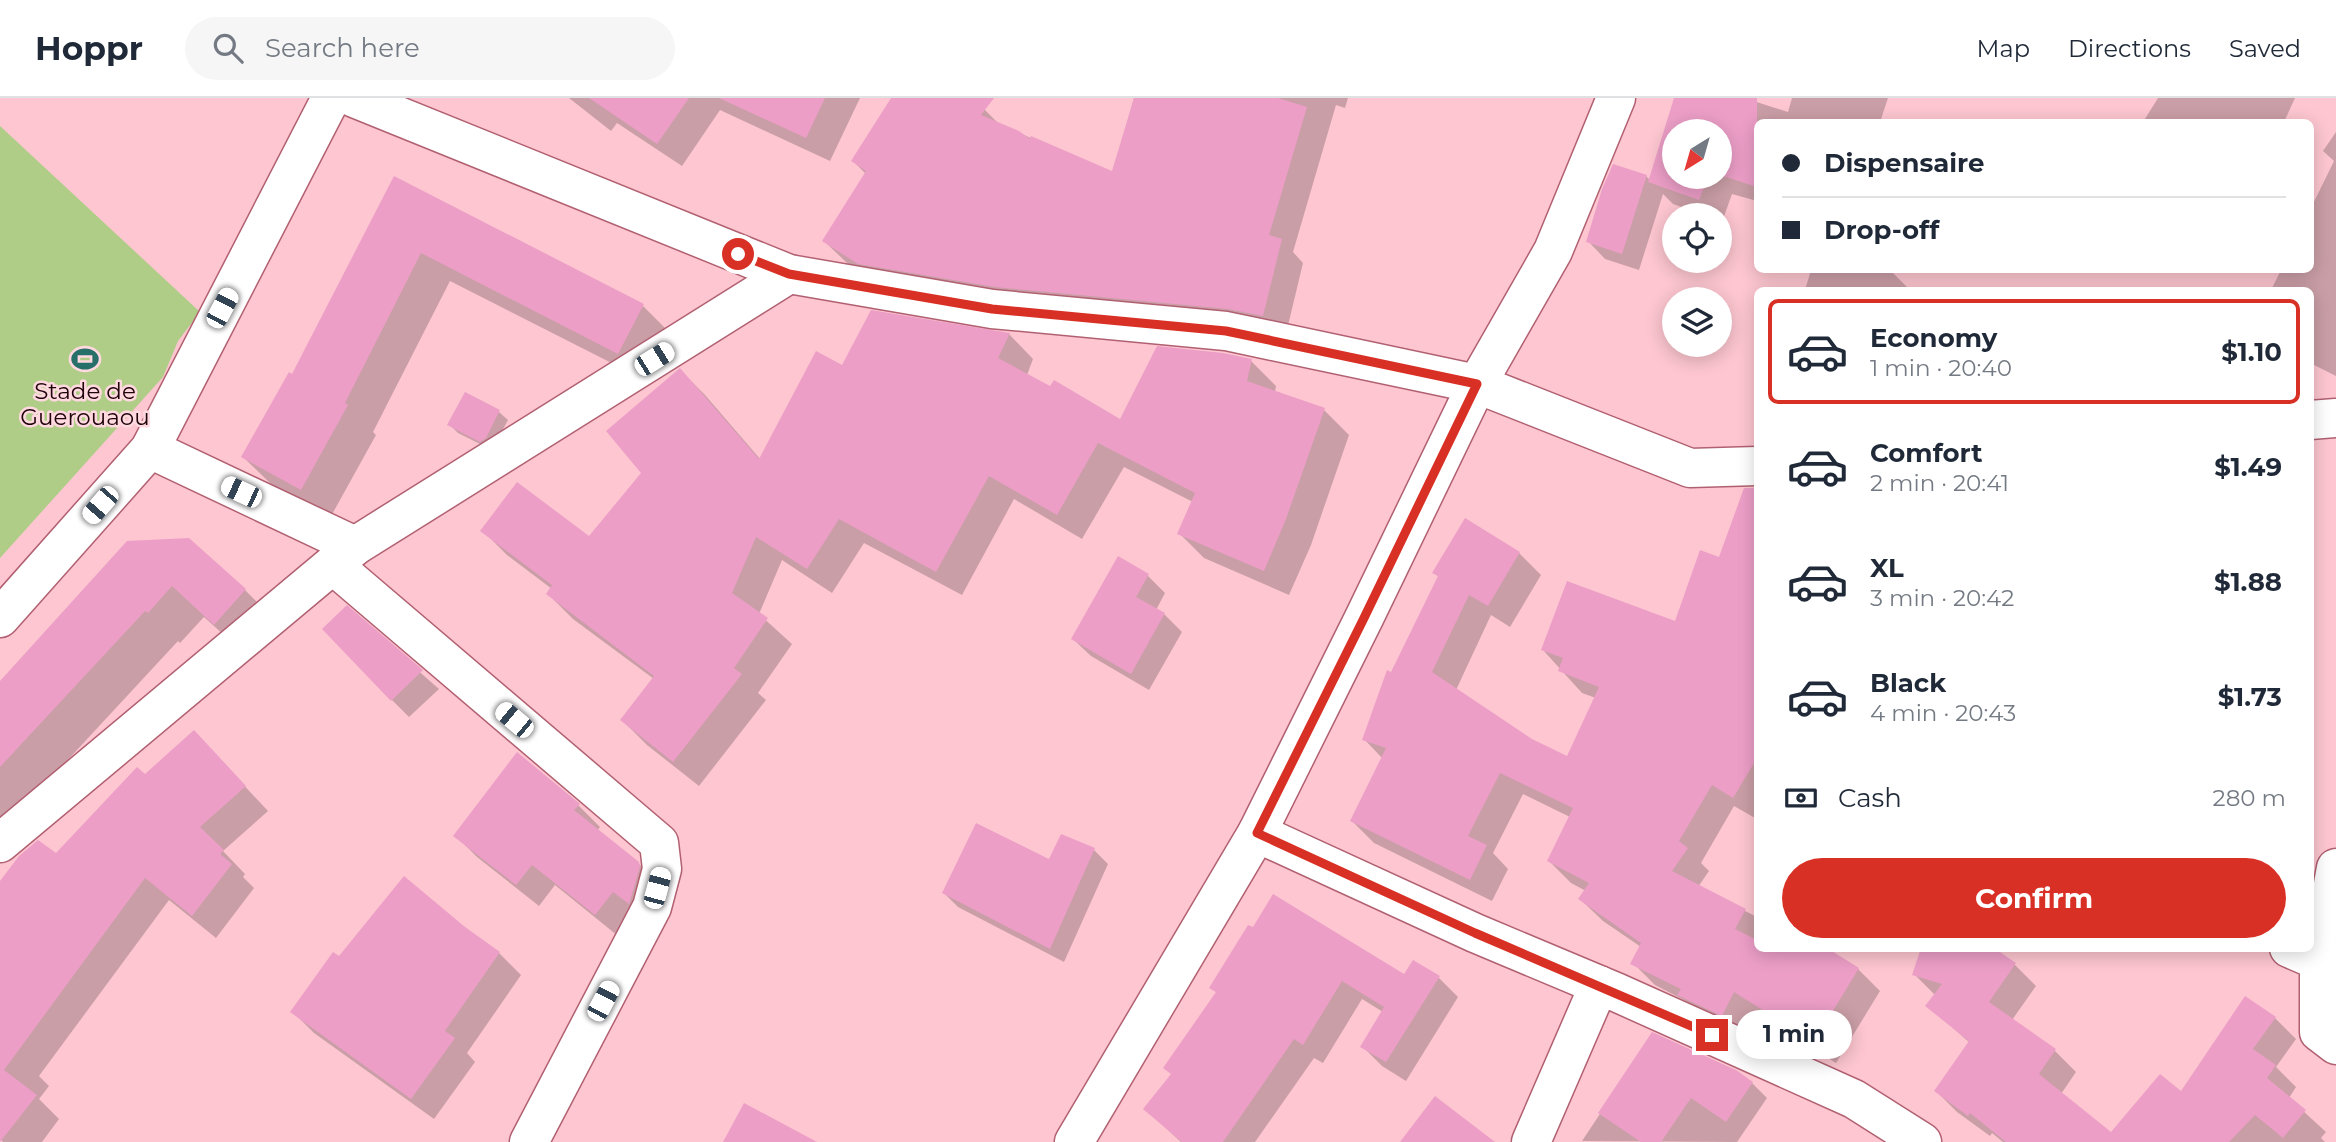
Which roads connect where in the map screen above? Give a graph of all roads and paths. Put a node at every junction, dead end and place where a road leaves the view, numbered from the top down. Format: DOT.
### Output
graph roads {
  1 [pos="331,98"];
  2 [pos="354,98"];
  3 [pos="1616,98"];
  4 [pos="789,274"];
  5 [pos="1477,384"];
  6 [pos="2336,418"];
  7 [pos="2314,420"];
  8 [pos="150,449"];
  9 [pos="1754,466"];
  10 [pos="344,556"];
  11 [pos="0,618"];
  12 [pos="1257,833"];
  13 [pos="0,843"];
  14 [pos="2336,868"];
  15 [pos="2314,928"];
  16 [pos="2304,955"];
  17 [pos="1600,985"];
  18 [pos="2336,1045"];
  19 [pos="1915,1140"];
  20 [pos="529,1142"];
  21 [pos="1073,1142"];
  22 [pos="1531,1142"];
  1 -- 8 [label="street"];
  2 -- 4 [label="street"];
  3 -- 5 [label="street"];
  4 -- 5 [label="street"];
  4 -- 10 [label="street"];
  5 -- 9 [label="street"];
  5 -- 12 [label="street"];
  6 -- 7 [label="street"];
  8 -- 10 [label="street"];
  8 -- 11 [label="street"];
  10 -- 13 [label="street"];
  10 -- 20 [label="street"];
  12 -- 17 [label="street"];
  12 -- 21 [label="street"];
  14 -- 15 [label="street"];
  16 -- 18 [label="street"];
  17 -- 19 [label="street"];
  17 -- 22 [label="street"];
}
